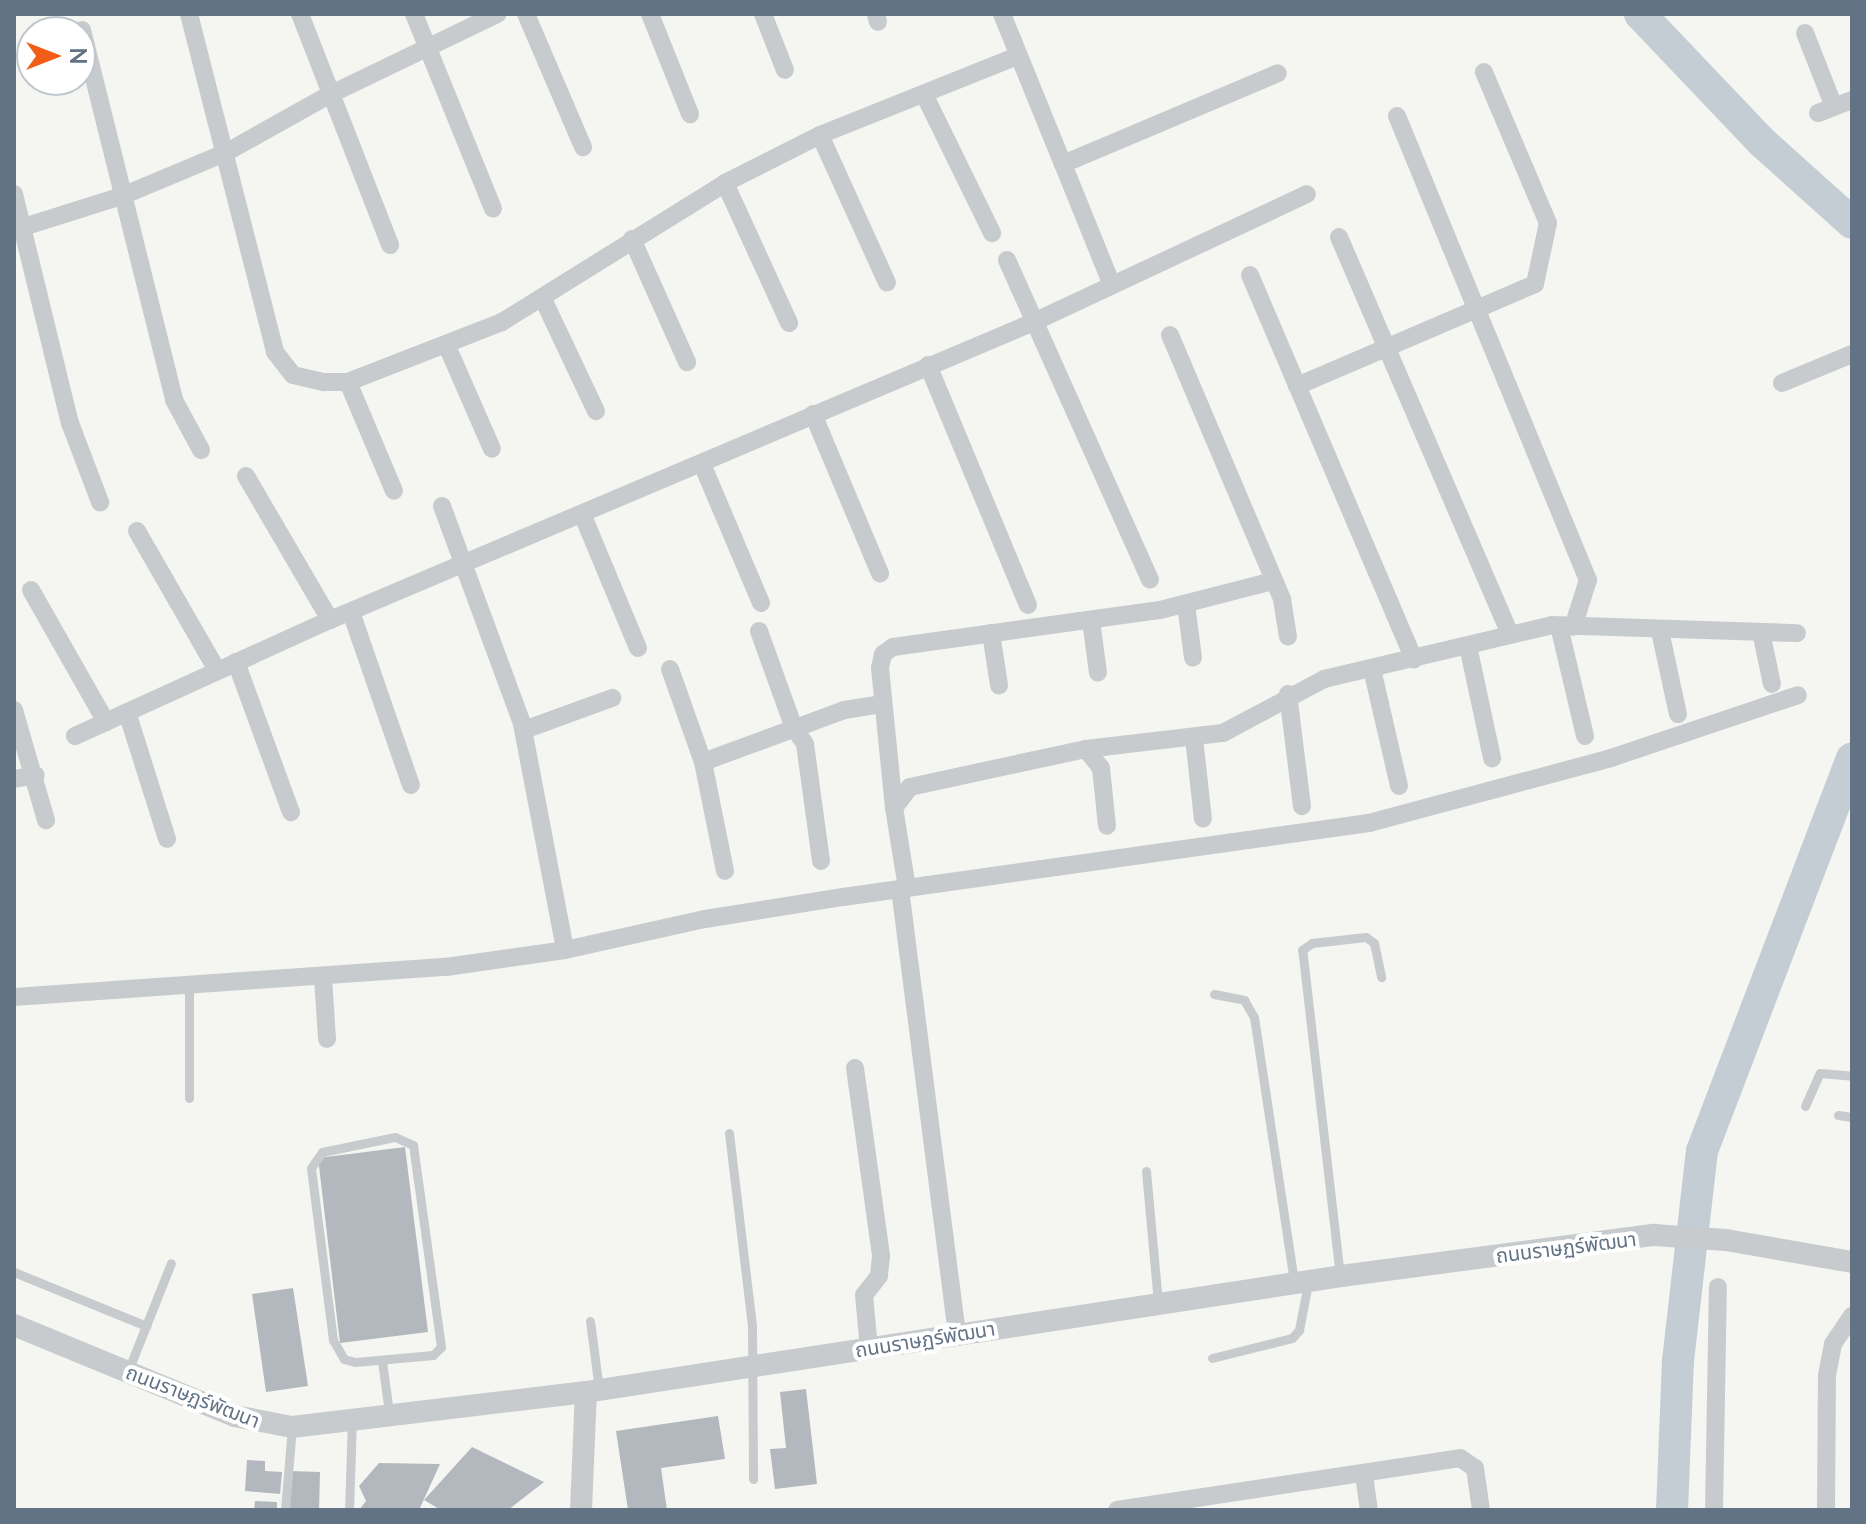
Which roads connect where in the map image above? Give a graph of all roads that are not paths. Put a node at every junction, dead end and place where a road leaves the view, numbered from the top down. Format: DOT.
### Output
graph roads {
  1 [pos="189,14"];
  2 [pos="300,14"];
  3 [pos="414,14"];
  4 [pos="497,14"];
  5 [pos="526,14"];
  6 [pos="650,14"];
  7 [pos="763,14"];
  8 [pos="1002,14"];
  9 [pos="1805,33"];
  10 [pos="425,47"];
  11 [pos="1018,56"];
  12 [pos="785,70"];
  13 [pos="1484,72"];
  14 [pos="1278,73"];
  15 [pos="96,88"];
  16 [pos="924,94"];
  17 [pos="329,95"];
  18 [pos="1852,100"];
  19 [pos="690,114"];
  20 [pos="1397,116"];
  21 [pos="820,135"];
  22 [pos="583,147"];
  23 [pos="227,152"];
  24 [pos="1063,164"];
  25 [pos="725,183"];
  26 [pos="14,194"];
  27 [pos="1307,194"];
  28 [pos="122,196"];
  29 [pos="493,209"];
  30 [pos="18,229"];
  31 [pos="992,233"];
  32 [pos="1339,237"];
  33 [pos="632,239"];
  34 [pos="390,245"];
  35 [pos="1007,260"];
  36 [pos="1250,275"];
  37 [pos="887,283"];
  38 [pos="1112,285"];
  39 [pos="543,299"];
  40 [pos="1476,309"];
  41 [pos="1036,321"];
  42 [pos="789,323"];
  43 [pos="1170,335"];
  44 [pos="447,346"];
  45 [pos="1387,349"];
  46 [pos="1852,354"];
  47 [pos="687,362"];
  48 [pos="928,365"];
  49 [pos="348,382"];
  50 [pos="1782,383"];
  51 [pos="1297,386"];
  52 [pos="596,411"];
  53 [pos="813,414"];
  54 [pos="492,449"];
  55 [pos="201,450"];
  56 [pos="702,464"];
  57 [pos="246,476"];
  58 [pos="394,491"];
  59 [pos="100,502"];
  60 [pos="442,506"];
  61 [pos="583,516"];
  62 [pos="137,531"];
  63 [pos="466,563"];
  64 [pos="880,573"];
  65 [pos="1150,580"];
  66 [pos="1273,581"];
  67 [pos="31,590"];
  68 [pos="761,603"];
  69 [pos="1186,604"];
  70 [pos="1028,605"];
  71 [pos="351,612"];
  72 [pos="330,620"];
  73 [pos="1091,620"];
  74 [pos="1566,626"];
  75 [pos="759,631"];
  76 [pos="1660,631"];
  77 [pos="1761,632"];
  78 [pos="991,633"];
  79 [pos="1797,633"];
  80 [pos="1510,635"];
  81 [pos="1288,637"];
  82 [pos="1468,646"];
  83 [pos="638,648"];
  84 [pos="1193,658"];
  85 [pos="1414,659"];
  86 [pos="236,662"];
  87 [pos="670,669"];
  88 [pos="1372,669"];
  89 [pos="217,670"];
  90 [pos="1098,673"];
  91 [pos="1772,684"];
  92 [pos="999,685"];
  93 [pos="1288,694"];
  94 [pos="1798,695"];
  95 [pos="612,698"];
  96 [pos="883,704"];
  97 [pos="14,710"];
  98 [pos="127,712"];
  99 [pos="1678,714"];
  100 [pos="106,722"];
  101 [pos="794,728"];
  102 [pos="524,730"];
  103 [pos="75,736"];
  104 [pos="1585,736"];
  105 [pos="1194,738"];
  106 [pos="1086,749"];
  107 [pos="1492,758"];
  108 [pos="703,762"];
  109 [pos="36,775"];
  110 [pos="14,779"];
  111 [pos="411,785"];
  112 [pos="1399,786"];
  113 [pos="1302,806"];
  114 [pos="894,808"];
  115 [pos="291,812"];
  116 [pos="1203,819"];
  117 [pos="46,820"];
  118 [pos="1107,826"];
  119 [pos="167,839"];
  120 [pos="821,861"];
  121 [pos="725,871"];
  122 [pos="904,888"];
  123 [pos="565,950"];
  124 [pos="323,977"];
  125 [pos="1381,977"];
  126 [pos="189,987"];
  127 [pos="1214,994"];
  128 [pos="14,997"];
  129 [pos="327,1039"];
  130 [pos="855,1068"];
  131 [pos="1852,1076"];
  132 [pos="189,1098"];
  133 [pos="1805,1106"];
  134 [pos="1838,1115"];
  135 [pos="1852,1117"];
  136 [pos="729,1133"];
  137 [pos="1146,1171"];
  138 [pos="1852,1262"];
  139 [pos="171,1263"];
  140 [pos="14,1272"];
  141 [pos="1341,1276"];
  142 [pos="1301,1282"];
  143 [pos="1718,1287"];
  144 [pos="1158,1304"];
  145 [pos="1852,1316"];
  146 [pos="590,1321"];
  147 [pos="14,1325"];
  148 [pos="146,1326"];
  149 [pos="957,1333"];
  150 [pos="869,1349"];
  151 [pos="1212,1358"];
  152 [pos="382,1361"];
  153 [pos="754,1366"];
  154 [pos="128,1371"];
  155 [pos="593,1391"];
  156 [pos="389,1416"];
  157 [pos="352,1421"];
  158 [pos="292,1427"];
  159 [pos="1364,1475"];
  160 [pos="753,1479"];
  161 [pos="1257,1490"];
  162 [pos="1152,1508"];
  163 [pos="285,1510"];
  164 [pos="349,1510"];
  165 [pos="581,1510"];
  166 [pos="1117,1510"];
  167 [pos="1259,1510"];
  168 [pos="1369,1510"];
  169 [pos="1481,1510"];
  170 [pos="1714,1510"];
  171 [pos="1826,1510"];
  1 -- 23 [label="street"];
  2 -- 17 [label="street"];
  3 -- 10 [label="street"];
  4 -- 10 [label="street"];
  5 -- 22 [label="street"];
  6 -- 19 [label="street"];
  7 -- 12 [label="street"];
  8 -- 11 [label="street"];
  9 -- 18 [label="street"];
  10 -- 17 [label="street"];
  10 -- 29 [label="street"];
  11 -- 16 [label="street"];
  11 -- 24 [label="street"];
  13 -- 40 [label="street"];
  14 -- 24 [label="street"];
  15 -- 28 [label="street"];
  16 -- 21 [label="street"];
  16 -- 31 [label="street"];
  17 -- 23 [label="street"];
  17 -- 34 [label="street"];
  20 -- 40 [label="street"];
  21 -- 25 [label="street"];
  21 -- 37 [label="street"];
  23 -- 28 [label="street"];
  23 -- 49 [label="street"];
  24 -- 38 [label="street"];
  25 -- 33 [label="street"];
  25 -- 42 [label="street"];
  26 -- 30 [label="street"];
  27 -- 38 [label="street"];
  28 -- 30 [label="street"];
  28 -- 55 [label="street"];
  30 -- 59 [label="street"];
  32 -- 45 [label="street"];
  33 -- 39 [label="street"];
  33 -- 47 [label="street"];
  35 -- 41 [label="street"];
  36 -- 51 [label="street"];
  38 -- 41 [label="street"];
  39 -- 44 [label="street"];
  39 -- 52 [label="street"];
  40 -- 45 [label="street"];
  40 -- 74 [label="street"];
  41 -- 48 [label="street"];
  41 -- 65 [label="street"];
  43 -- 66 [label="street"];
  44 -- 49 [label="street"];
  44 -- 54 [label="street"];
  45 -- 51 [label="street"];
  45 -- 80 [label="street"];
  46 -- 50 [label="street"];
  48 -- 53 [label="street"];
  48 -- 70 [label="street"];
  49 -- 58 [label="street"];
  51 -- 85 [label="street"];
  53 -- 56 [label="street"];
  53 -- 64 [label="street"];
  56 -- 61 [label="street"];
  56 -- 68 [label="street"];
  57 -- 72 [label="street"];
  60 -- 63 [label="street"];
  61 -- 63 [label="street"];
  61 -- 83 [label="street"];
  62 -- 89 [label="street"];
  63 -- 71 [label="street"];
  63 -- 102 [label="street"];
  66 -- 69 [label="street"];
  66 -- 81 [label="street"];
  67 -- 100 [label="street"];
  69 -- 73 [label="street"];
  69 -- 84 [label="street"];
  71 -- 72 [label="street"];
  71 -- 111 [label="street"];
  72 -- 86 [label="street"];
  73 -- 78 [label="street"];
  73 -- 90 [label="street"];
  74 -- 76 [label="street"];
  74 -- 80 [label="street"];
  74 -- 104 [label="street"];
  75 -- 101 [label="street"];
  76 -- 77 [label="street"];
  76 -- 99 [label="street"];
  77 -- 79 [label="street"];
  77 -- 91 [label="street"];
  78 -- 92 [label="street"];
  78 -- 96 [label="street"];
  80 -- 82 [label="street"];
  82 -- 85 [label="street"];
  82 -- 107 [label="street"];
  85 -- 88 [label="street"];
  86 -- 89 [label="street"];
  86 -- 115 [label="street"];
  87 -- 108 [label="street"];
  88 -- 93 [label="street"];
  88 -- 112 [label="street"];
  89 -- 98 [label="street"];
  93 -- 105 [label="street"];
  93 -- 113 [label="street"];
  94 -- 122 [label="street"];
  95 -- 102 [label="street"];
  96 -- 101 [label="street"];
  96 -- 114 [label="street"];
  97 -- 109 [label="street"];
  98 -- 100 [label="street"];
  98 -- 119 [label="street"];
  100 -- 103 [label="street"];
  101 -- 108 [label="street"];
  101 -- 120 [label="street"];
  102 -- 123 [label="street"];
  105 -- 106 [label="street"];
  105 -- 116 [label="street"];
  106 -- 114 [label="street"];
  106 -- 118 [label="street"];
  108 -- 121 [label="street"];
  109 -- 110 [label="street"];
  109 -- 117 [label="street"];
  114 -- 122 [label="street"];
  122 -- 123 [label="street"];
  122 -- 149 [label="street"];
  123 -- 124 [label="street"];
  124 -- 126 [label="street"];
  124 -- 129 [label="street"];
  125 -- 141 [label="lane"];
  126 -- 128 [label="street"];
  126 -- 132 [label="lane"];
  127 -- 142 [label="lane"];
  130 -- 150 [label="street"];
  131 -- 133 [label="lane"];
  134 -- 135 [label="lane"];
  136 -- 153 [label="lane"];
  137 -- 144 [label="lane"];
  138 -- 141 [label="street, ถนนราษฏร์พัฒนา"];
  139 -- 148 [label="lane"];
  140 -- 148 [label="lane"];
  141 -- 142 [label="street, ถนนราษฏร์พัฒนา"];
  142 -- 144 [label="street, ถนนราษฏร์พัฒนา"];
  142 -- 151 [label="lane"];
  143 -- 170 [label="street"];
  144 -- 149 [label="street, ถนนราษฏร์พัฒนา"];
  145 -- 171 [label="street"];
  146 -- 155 [label="lane"];
  147 -- 154 [label="street, ถนนราษฏร์พัฒนา"];
  148 -- 154 [label="lane"];
  149 -- 150 [label="street, ถนนราษฏร์พัฒนา"];
  150 -- 153 [label="street, ถนนราษฏร์พัฒนา"];
  152 -- 152 [label="lane"];
  152 -- 156 [label="lane"];
  153 -- 155 [label="street, ถนนราษฏร์พัฒนา"];
  153 -- 160 [label="lane"];
  154 -- 158 [label="street, ถนนราษฏร์พัฒนา"];
  155 -- 156 [label="street, ถนนราษฏร์พัฒนา"];
  155 -- 165 [label="street"];
  156 -- 157 [label="street, ถนนราษฏร์พัฒนา"];
  157 -- 158 [label="street, ถนนราษฏร์พัฒนา"];
  157 -- 164 [label="lane"];
  158 -- 163 [label="lane"];
  159 -- 161 [label="street"];
  159 -- 168 [label="street"];
  159 -- 169 [label="street"];
  161 -- 162 [label="street"];
  161 -- 167 [label="street"];
  162 -- 166 [label="street"];
}
